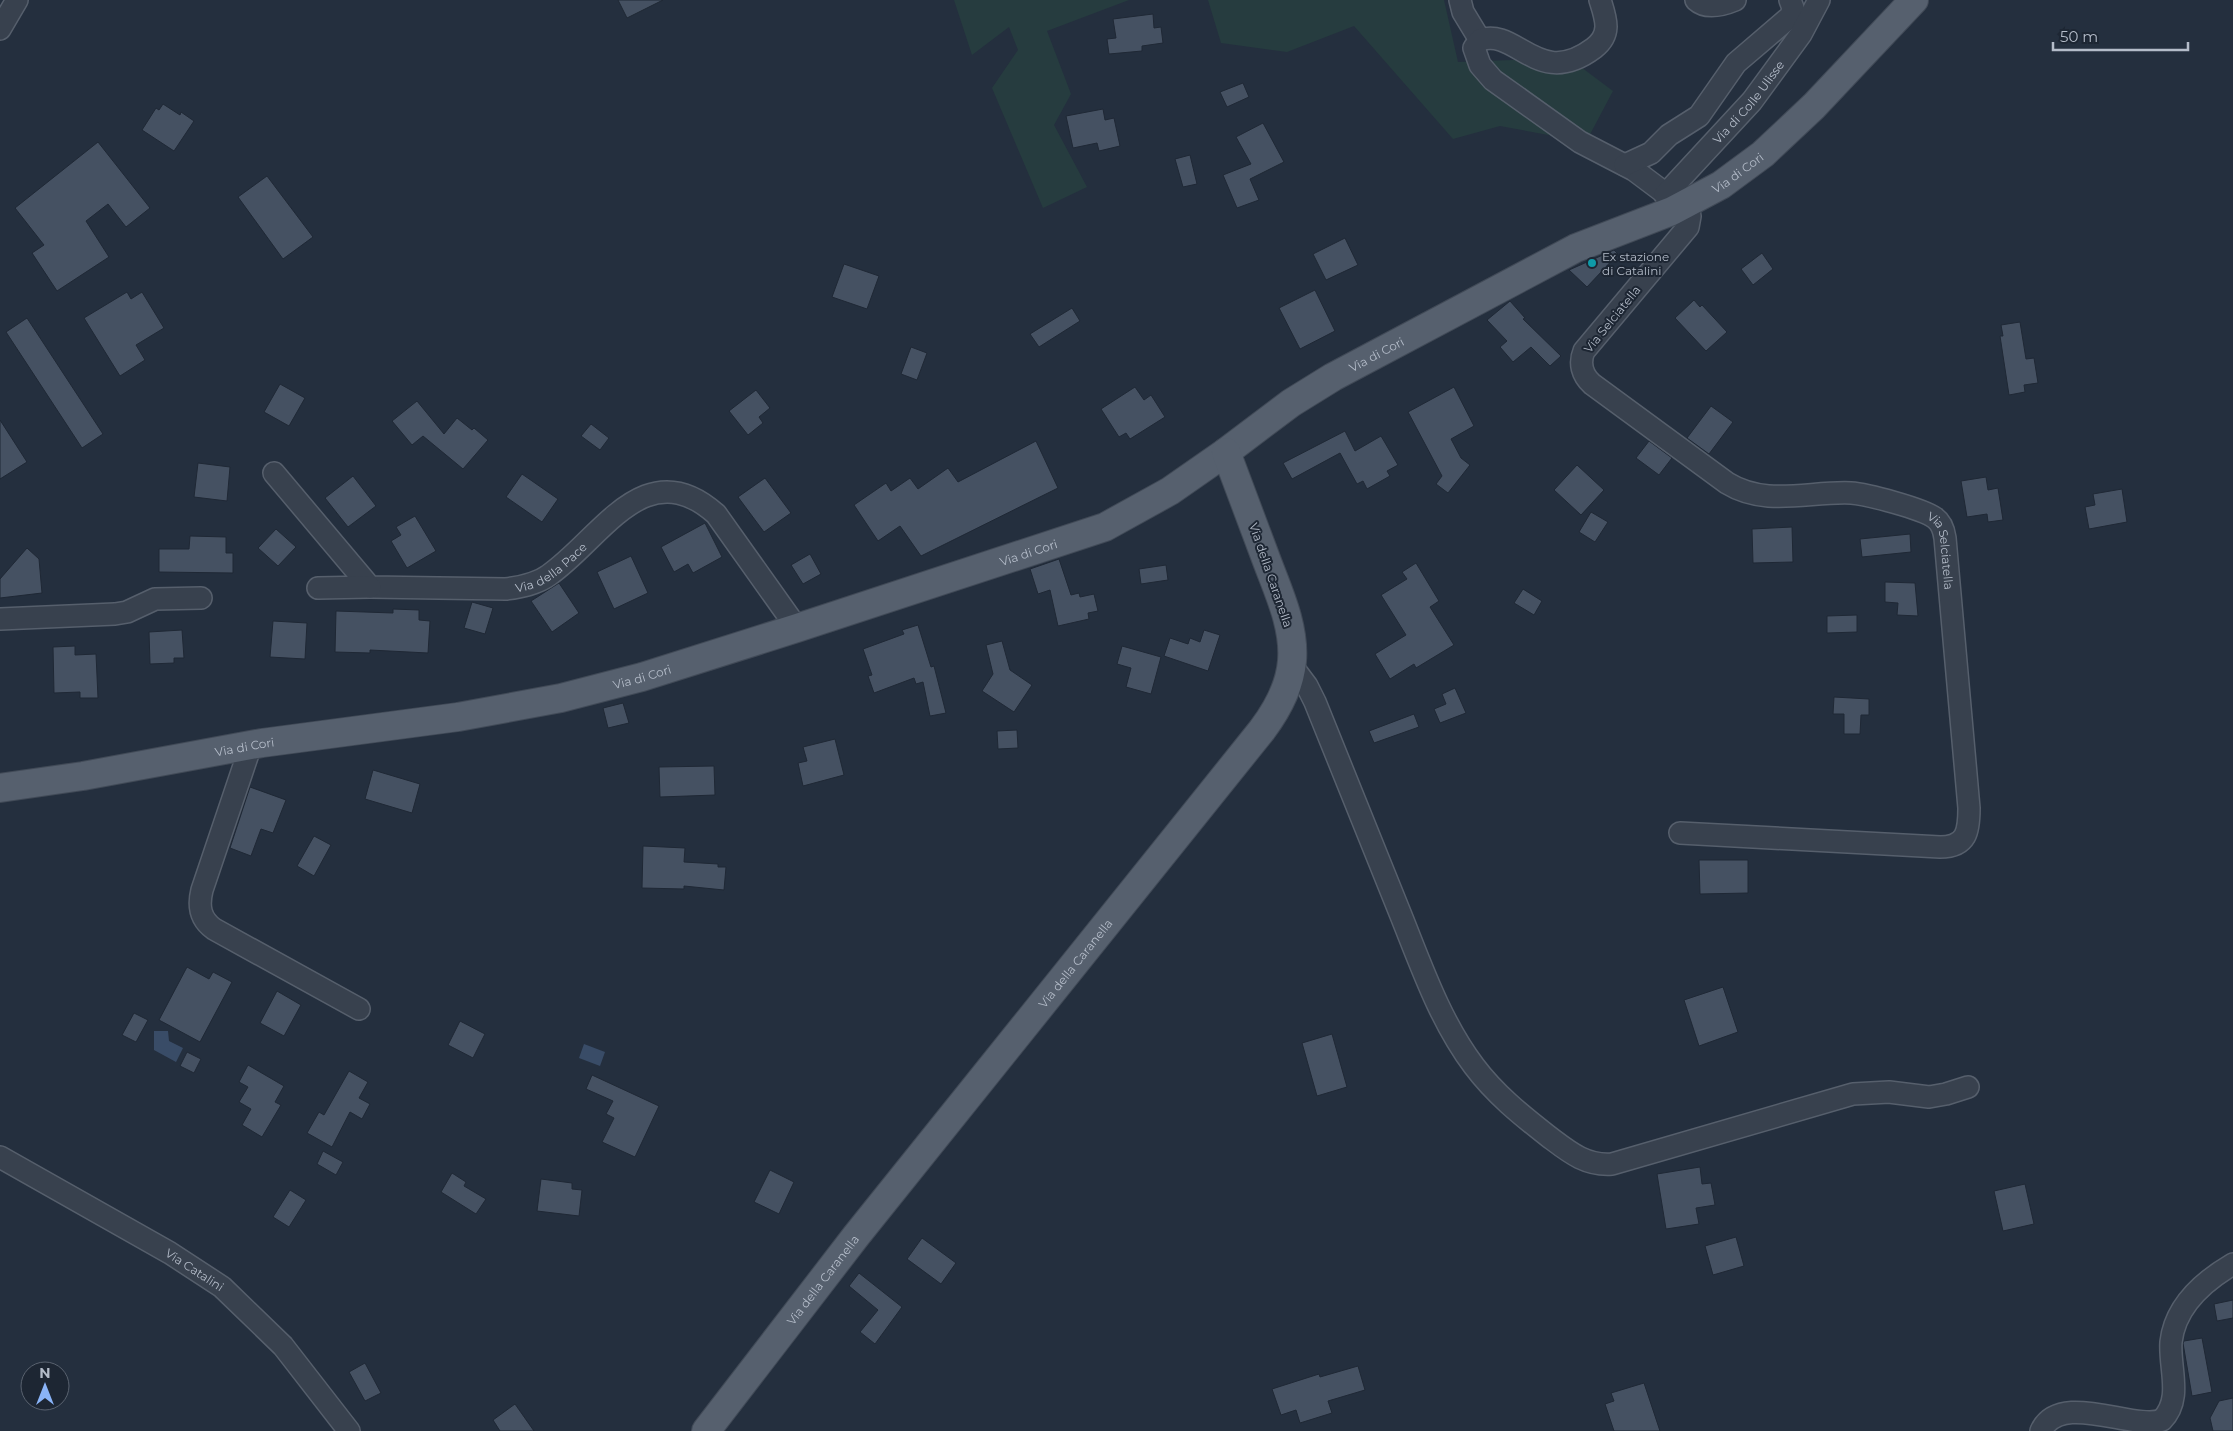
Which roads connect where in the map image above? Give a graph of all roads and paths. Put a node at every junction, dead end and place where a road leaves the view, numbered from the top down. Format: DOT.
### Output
graph roads {
  1 [pos="17,0"];
  2 [pos="1460,0"];
  3 [pos="1600,0"];
  4 [pos="1696,0"];
  5 [pos="1735,0"];
  6 [pos="1790,0"];
  7 [pos="1820,0"];
  8 [pos="1914,0"];
  9 [pos="0,29"];
  10 [pos="1480,40"];
  11 [pos="1625,165"];
  12 [pos="1674,200"];
  13 [pos="1226,452"];
  14 [pos="274,473"];
  15 [pos="370,587"];
  16 [pos="318,588"];
  17 [pos="201,598"];
  18 [pos="0,619"];
  19 [pos="797,628"];
  20 [pos="1292,666"];
  21 [pos="251,745"];
  22 [pos="0,788"];
  23 [pos="1680,833"];
  24 [pos="359,1009"];
  25 [pos="1968,1087"];
  26 [pos="0,1157"];
  27 [pos="2233,1264"];
  28 [pos="350,1431"];
  29 [pos="706,1431"];
  30 [pos="2041,1431"];
  1 -- 9 [label="street"];
  2 -- 10 [label="street"];
  3 -- 10 [label="street"];
  4 -- 5 [label="street"];
  6 -- 11 [label="street"];
  7 -- 12 [label="street, Via di Colle Ulisse"];
  8 -- 12 [label="main road, Via di Cori"];
  10 -- 11 [label="street"];
  11 -- 12 [label="street"];
  12 -- 13 [label="main road, Via di Cori"];
  12 -- 23 [label="street, Via Selciatella"];
  13 -- 19 [label="main road, Via di Cori"];
  13 -- 20 [label="main road, Via della Caranella"];
  14 -- 15 [label="street"];
  15 -- 16 [label="street, Via della Pace"];
  15 -- 19 [label="street, Via della Pace"];
  17 -- 18 [label="street"];
  19 -- 21 [label="main road, Via di Cori"];
  20 -- 25 [label="street"];
  20 -- 29 [label="main road, Via della Caranella"];
  21 -- 22 [label="main road, Via di Cori"];
  21 -- 24 [label="street"];
  26 -- 28 [label="street, Via Catalini"];
  27 -- 30 [label="street"];
}
